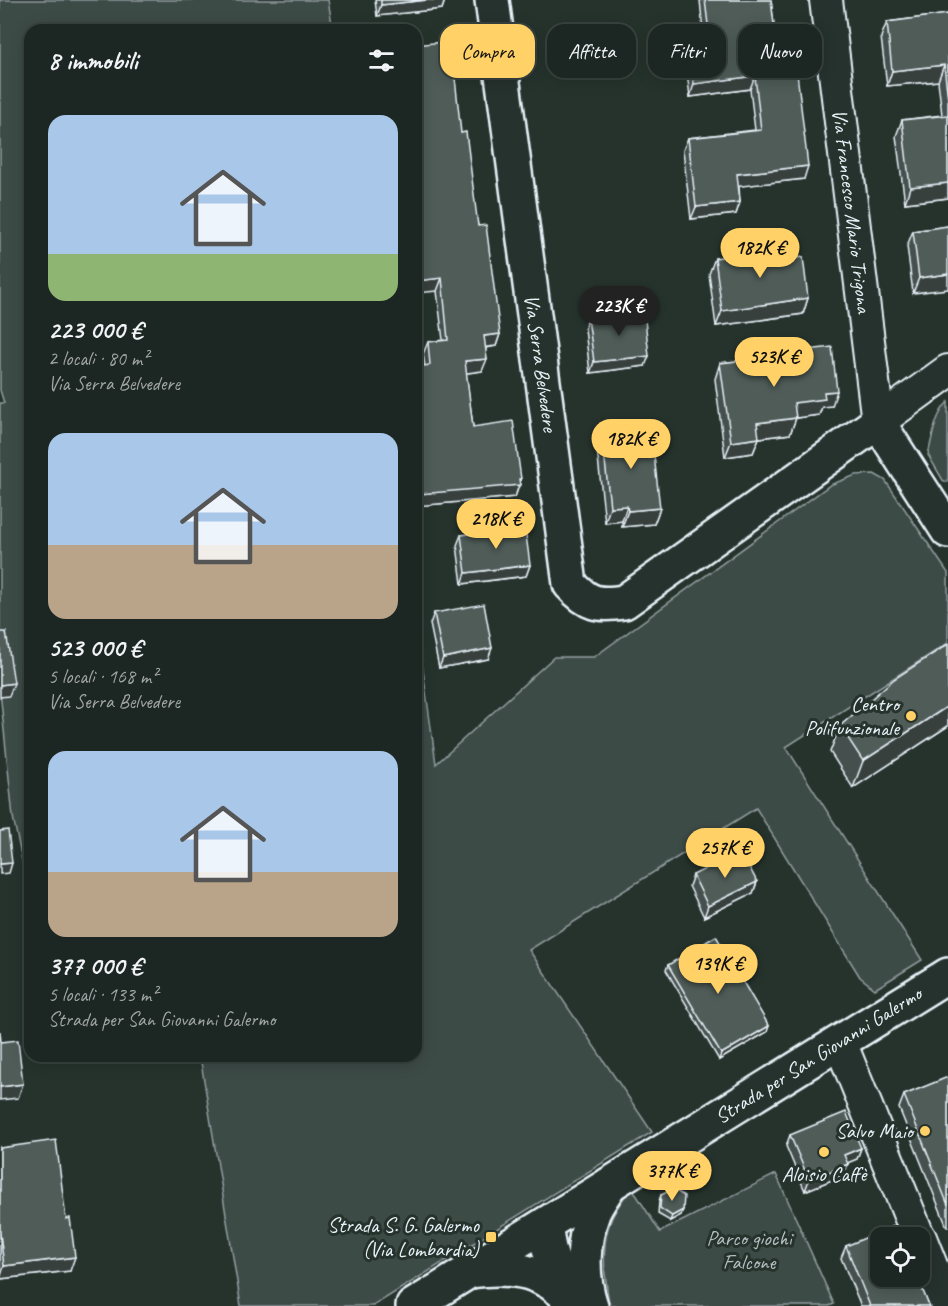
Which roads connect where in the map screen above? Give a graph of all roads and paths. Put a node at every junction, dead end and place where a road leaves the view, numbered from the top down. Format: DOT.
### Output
graph roads {
  1 [pos="492,0"];
  2 [pos="826,0"];
  3 [pos="948,370"];
  4 [pos="878,422"];
  5 [pos="948,531"];
  6 [pos="948,975"];
  7 [pos="840,1042"];
  8 [pos="610,1184"];
  9 [pos="546,1224"];
  10 [pos="915,1227"];
  11 [pos="930,1265"];
  12 [pos="470,1271"];
  13 [pos="579,1294"];
  14 [pos="413,1306"];
  15 [pos="947,1306"];
  1 -- 4 [label="street, Via Serra Belvedere"];
  2 -- 4 [label="street, Via Francesco Mario Trigona"];
  3 -- 4 [label="street"];
  4 -- 5 [label="street"];
  6 -- 7 [label="street, Strada per San Giovanni Galermo"];
  7 -- 8 [label="street, Strada per San Giovanni Galermo"];
  7 -- 10 [label="street"];
  8 -- 9 [label="street, Strada per San Giovanni Galermo"];
  8 -- 13 [label="street"];
  9 -- 12 [label="street, Strada per San Giovanni Galermo"];
  9 -- 13 [label="street"];
  11 -- 15 [label="street"];
  12 -- 13 [label="street"];
  12 -- 14 [label="street, Strada per San Giovanni Galermo"];
}
